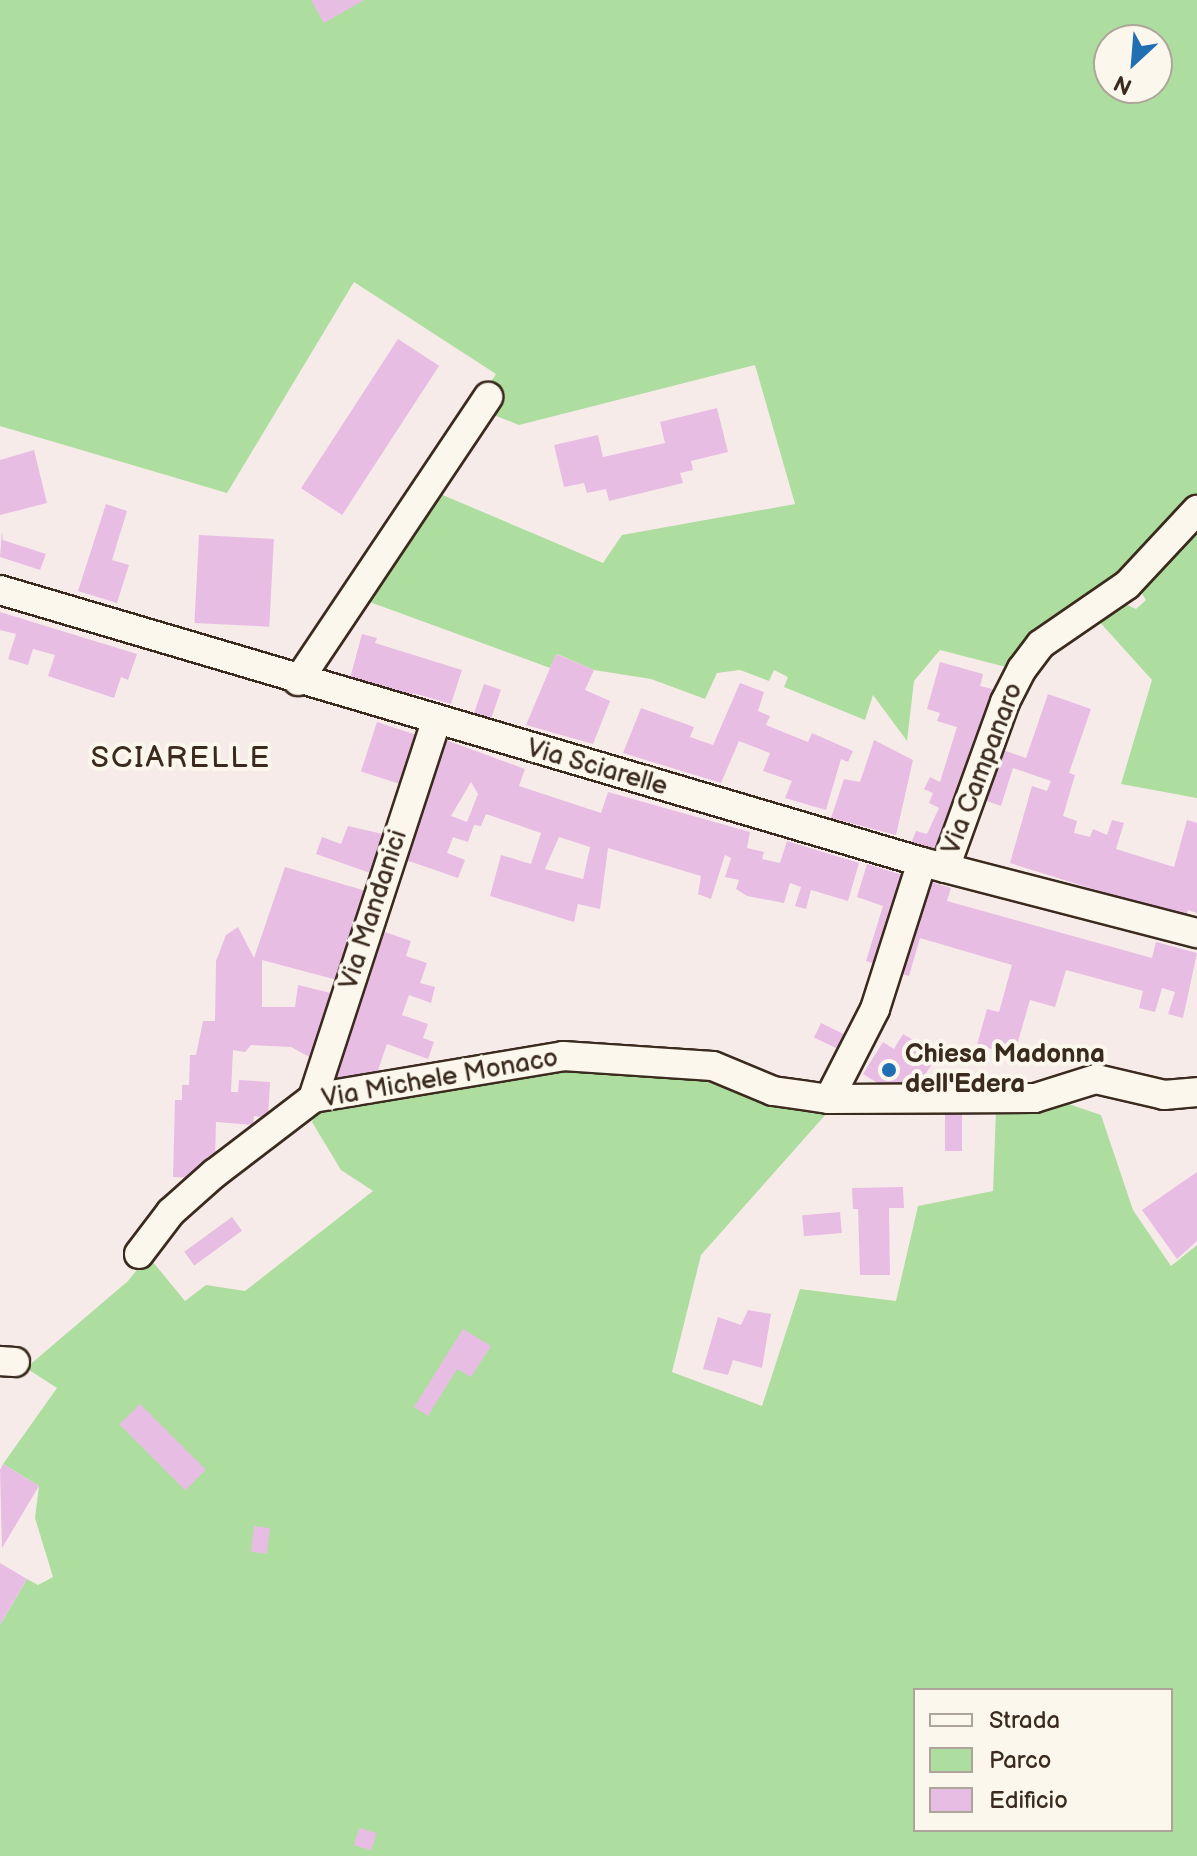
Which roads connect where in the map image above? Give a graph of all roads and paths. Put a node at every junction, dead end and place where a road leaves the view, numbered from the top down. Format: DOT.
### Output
graph roads {
  1 [pos="488,397"];
  2 [pos="1197,510"];
  3 [pos="0,590"];
  4 [pos="298,681"];
  5 [pos="436,721"];
  6 [pos="933,865"];
  7 [pos="1197,933"];
  8 [pos="1197,1092"];
  9 [pos="313,1098"];
  10 [pos="829,1099"];
  11 [pos="139,1254"];
  1 -- 4 [label="street"];
  2 -- 6 [label="street, Via Campanaro"];
  3 -- 4 [label="street, Via Sciarelle"];
  4 -- 5 [label="street, Via Sciarelle"];
  5 -- 6 [label="street, Via Sciarelle"];
  5 -- 9 [label="street, Via Mandanici"];
  6 -- 7 [label="street, Via Sciarelle"];
  6 -- 10 [label="street"];
  8 -- 10 [label="street, Via Michele Monaco"];
  9 -- 10 [label="street, Via Michele Monaco"];
  9 -- 11 [label="street, Via Michele Monaco"];
}
